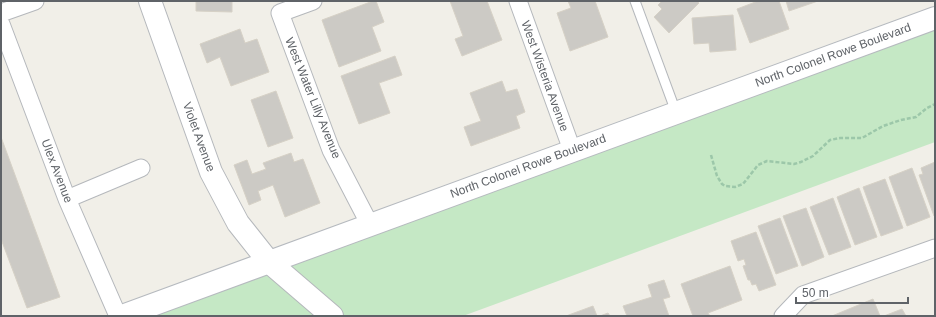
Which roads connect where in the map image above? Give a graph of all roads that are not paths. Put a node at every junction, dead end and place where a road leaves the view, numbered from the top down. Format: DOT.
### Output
graph roads {
  1 [pos="34,1"];
  2 [pos="150,1"];
  3 [pos="313,1"];
  4 [pos="518,1"];
  5 [pos="635,1"];
  6 [pos="1,13"];
  7 [pos="935,18"];
  8 [pos="1,24"];
  9 [pos="676,112"];
  10 [pos="572,150"];
  11 [pos="141,168"];
  12 [pos="67,199"];
  13 [pos="370,225"];
  14 [pos="935,248"];
  15 [pos="269,262"];
  16 [pos="118,316"];
  17 [pos="122,316"];
  18 [pos="332,316"];
  19 [pos="783,316"];
  1 -- 6 [label="street"];
  2 -- 15 [label="main road, Violet Avenue"];
  3 -- 13 [label="street, West Water Lilly Avenue"];
  4 -- 10 [label="street, West Wisteria Avenue"];
  5 -- 9 [label="lane"];
  7 -- 9 [label="main road, North Colonel Rowe Boulevard"];
  8 -- 12 [label="street, Ulex Avenue"];
  9 -- 10 [label="main road, North Colonel Rowe Boulevard"];
  10 -- 13 [label="main road, North Colonel Rowe Boulevard"];
  11 -- 12 [label="street"];
  12 -- 16 [label="street, Ulex Avenue"];
  13 -- 15 [label="main road, North Colonel Rowe Boulevard"];
  14 -- 19 [label="street"];
  15 -- 17 [label="main road, North Colonel Rowe Boulevard"];
  15 -- 18 [label="main road, Violet Avenue"];
}
